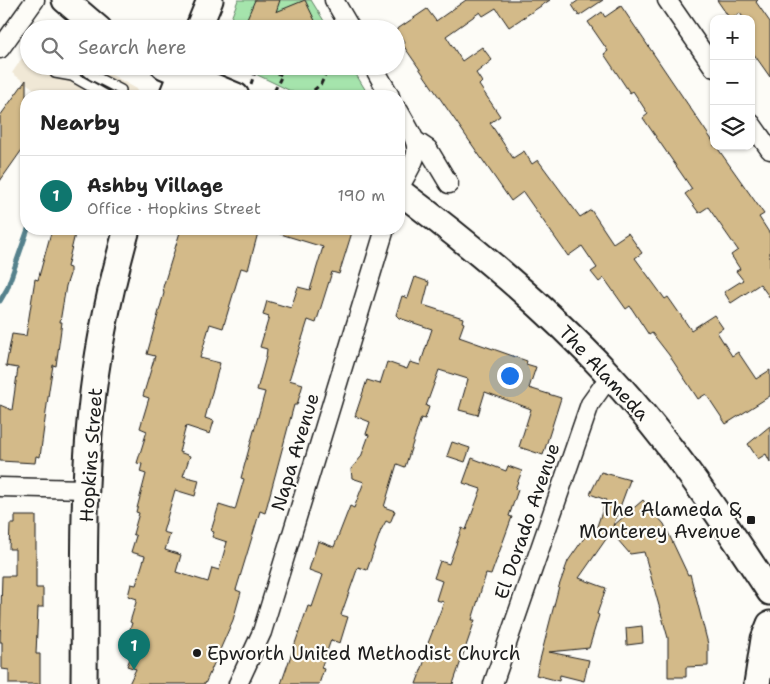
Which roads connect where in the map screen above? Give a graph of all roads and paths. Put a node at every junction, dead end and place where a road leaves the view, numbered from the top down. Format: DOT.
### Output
graph roads {
  1 [pos="35,0"];
  2 [pos="65,0"];
  3 [pos="210,0"];
  4 [pos="334,0"];
  5 [pos="667,0"];
  6 [pos="21,20"];
  7 [pos="88,20"];
  8 [pos="202,20"];
  9 [pos="346,20"];
  10 [pos="20,21"];
  11 [pos="0,49"];
  12 [pos="710,62"];
  13 [pos="66,75"];
  14 [pos="92,75"];
  15 [pos="175,75"];
  16 [pos="191,75"];
  17 [pos="282,75"];
  18 [pos="326,75"];
  19 [pos="378,75"];
  20 [pos="95,90"];
  21 [pos="121,90"];
  22 [pos="173,90"];
  23 [pos="223,90"];
  24 [pos="275,90"];
  25 [pos="314,90"];
  26 [pos="387,90"];
  27 [pos="405,122"];
  28 [pos="755,129"];
  29 [pos="416,141"];
  30 [pos="770,150"];
  31 [pos="405,179"];
  32 [pos="449,184"];
  33 [pos="405,195"];
  34 [pos="125,235"];
  35 [pos="383,235"];
  36 [pos="610,376"];
  37 [pos="0,487"];
  38 [pos="86,489"];
  39 [pos="770,592"];
  40 [pos="770,624"];
  41 [pos="84,684"];
  42 [pos="238,684"];
  43 [pos="493,684"];
  44 [pos="757,684"];
  1 -- 6 [label="street"];
  2 -- 7 [label="street"];
  3 -- 8 [label="street"];
  4 -- 9 [label="street"];
  5 -- 12 [label="street"];
  10 -- 11 [label="street"];
  13 -- 20 [label="lane"];
  14 -- 21 [label="lane"];
  15 -- 22 [label="street"];
  16 -- 23 [label="street"];
  17 -- 24 [label="path"];
  18 -- 25 [label="path"];
  19 -- 26 [label="street"];
  27 -- 29 [label="street"];
  28 -- 30 [label="street"];
  29 -- 31 [label="street"];
  29 -- 32 [label="street"];
  33 -- 36 [label="street, The Alameda"];
  34 -- 38 [label="street, Hopkins Street"];
  35 -- 42 [label="street, Napa Avenue"];
  36 -- 39 [label="street, The Alameda"];
  36 -- 43 [label="street, El Dorado Avenue"];
  37 -- 38 [label="street"];
  38 -- 41 [label="street, Hopkins Street"];
  40 -- 44 [label="street"];
}
